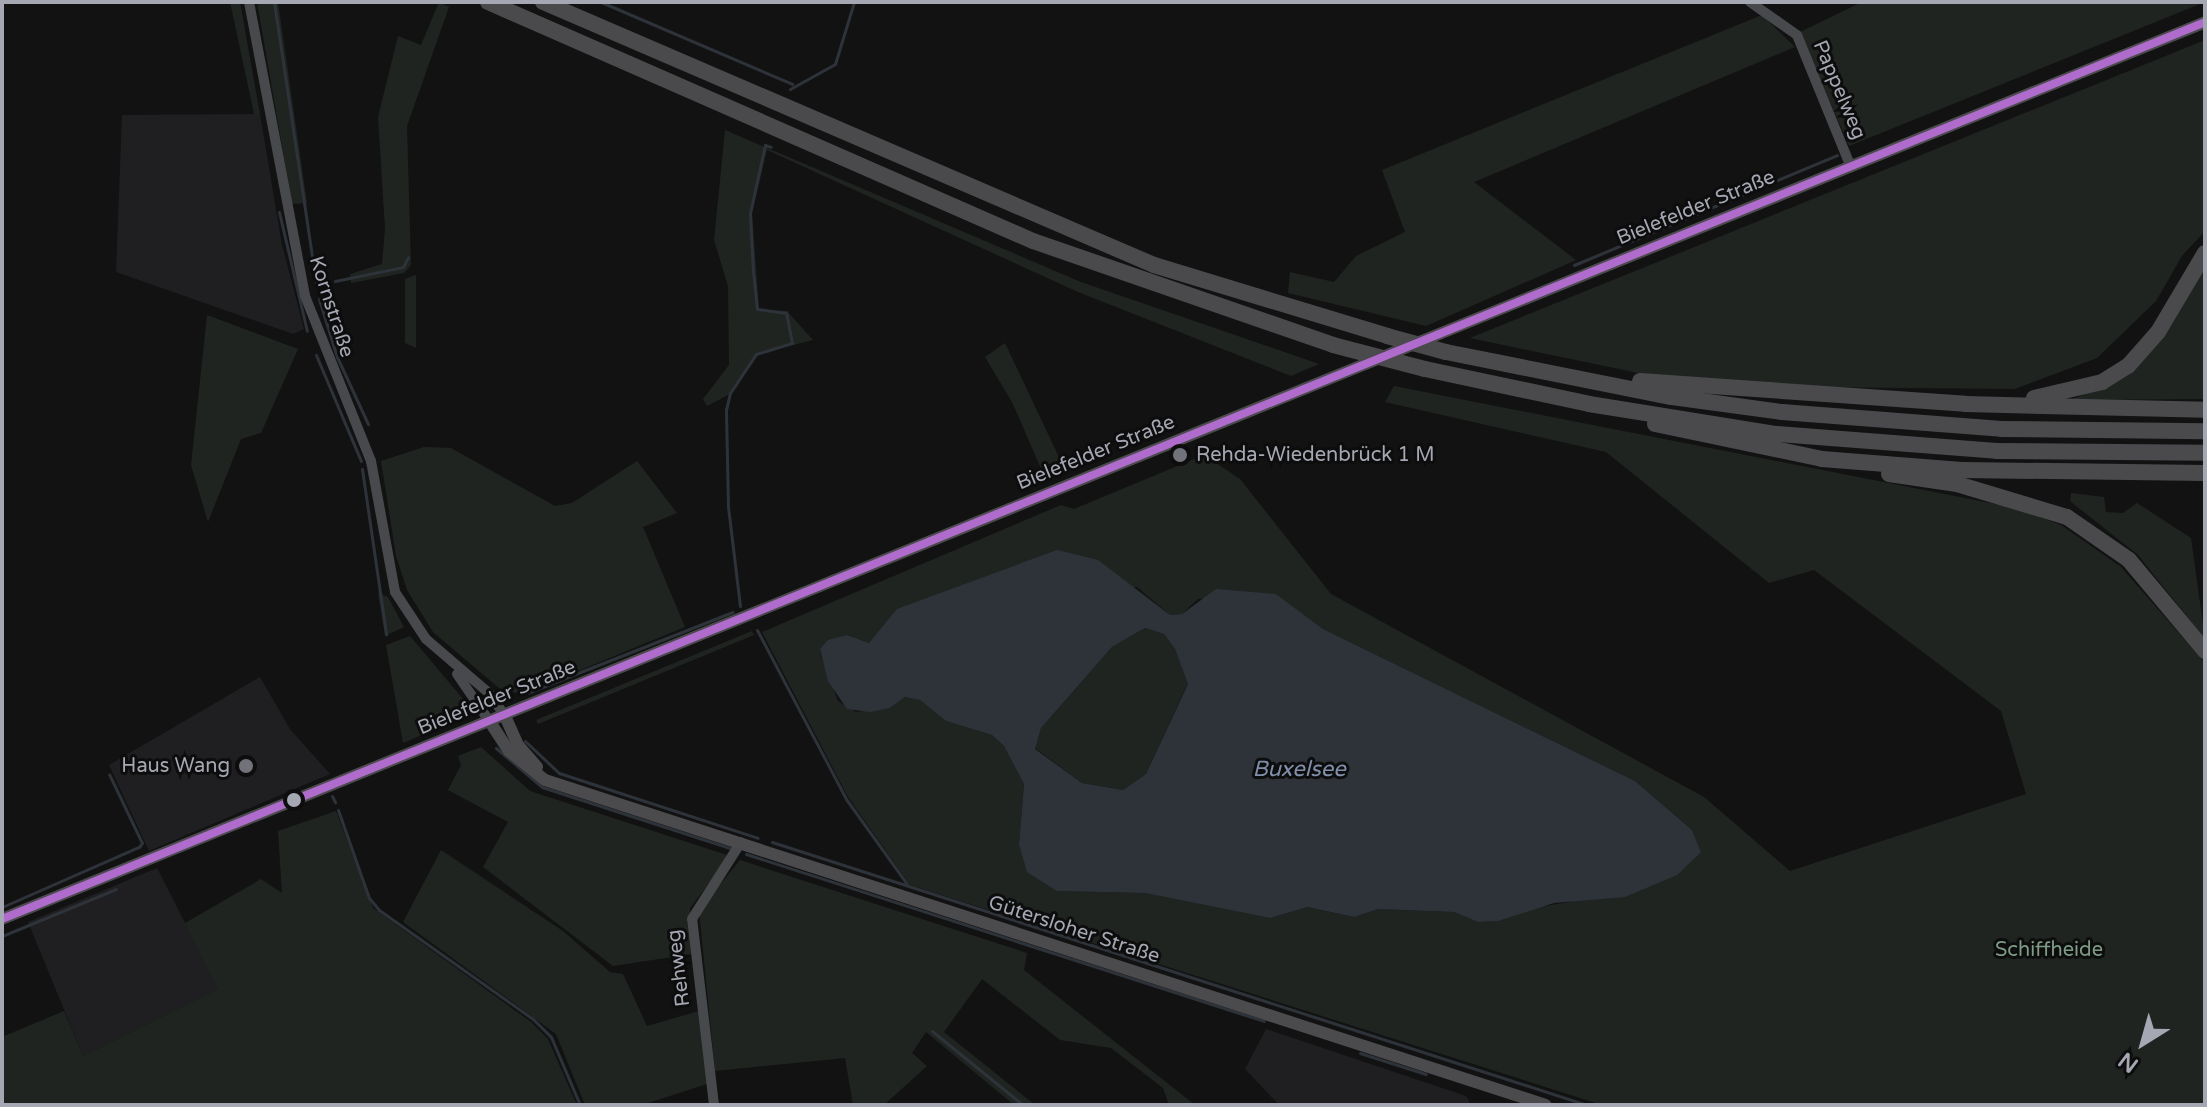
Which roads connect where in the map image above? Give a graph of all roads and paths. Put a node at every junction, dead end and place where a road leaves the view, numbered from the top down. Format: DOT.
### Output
graph roads {
  1 [pos="249,2"];
  2 [pos="488,2"];
  3 [pos="543,2"];
  4 [pos="1750,2"];
  5 [pos="2205,22"];
  6 [pos="1851,167"];
  7 [pos="2205,253"];
  8 [pos="1550,374"];
  9 [pos="1589,404"];
  10 [pos="1965,404"];
  11 [pos="2205,410"];
  12 [pos="2205,431"];
  13 [pos="2205,453"];
  14 [pos="1822,459"];
  15 [pos="2205,473"];
  16 [pos="438,651"];
  17 [pos="2205,651"];
  18 [pos="505,716"];
  19 [pos="490,722"];
  20 [pos="589,794"];
  21 [pos="741,842"];
  22 [pos="2,919"];
  23 [pos="714,1105"];
  24 [pos="1546,1105"];
  1 -- 16 [label="street, Kornstraße"];
  2 -- 9 [label="highway, bridge"];
  3 -- 8 [label="highway, bridge"];
  4 -- 6 [label="street, Pappelweg"];
  5 -- 6 [label="main road, Bielefelder Straße"];
  6 -- 18 [label="main road, Bielefelder Straße"];
  7 -- 10 [label="highway"];
  8 -- 10 [label="highway"];
  8 -- 12 [label="highway"];
  9 -- 13 [label="highway"];
  9 -- 14 [label="highway"];
  10 -- 11 [label="highway"];
  14 -- 15 [label="highway"];
  14 -- 17 [label="highway"];
  16 -- 18 [label="street, Kornstraße"];
  16 -- 19 [label="street, Kornstraße"];
  18 -- 19 [label="main road, Bielefelder Straße"];
  18 -- 20 [label="main road, Gütersloher Straße"];
  19 -- 20 [label="main road, Gütersloher Straße"];
  19 -- 22 [label="main road, Bielefelder Straße"];
  20 -- 21 [label="main road, Gütersloher Straße"];
  21 -- 23 [label="street, Rehweg"];
  21 -- 24 [label="main road, Gütersloher Straße"];
}
